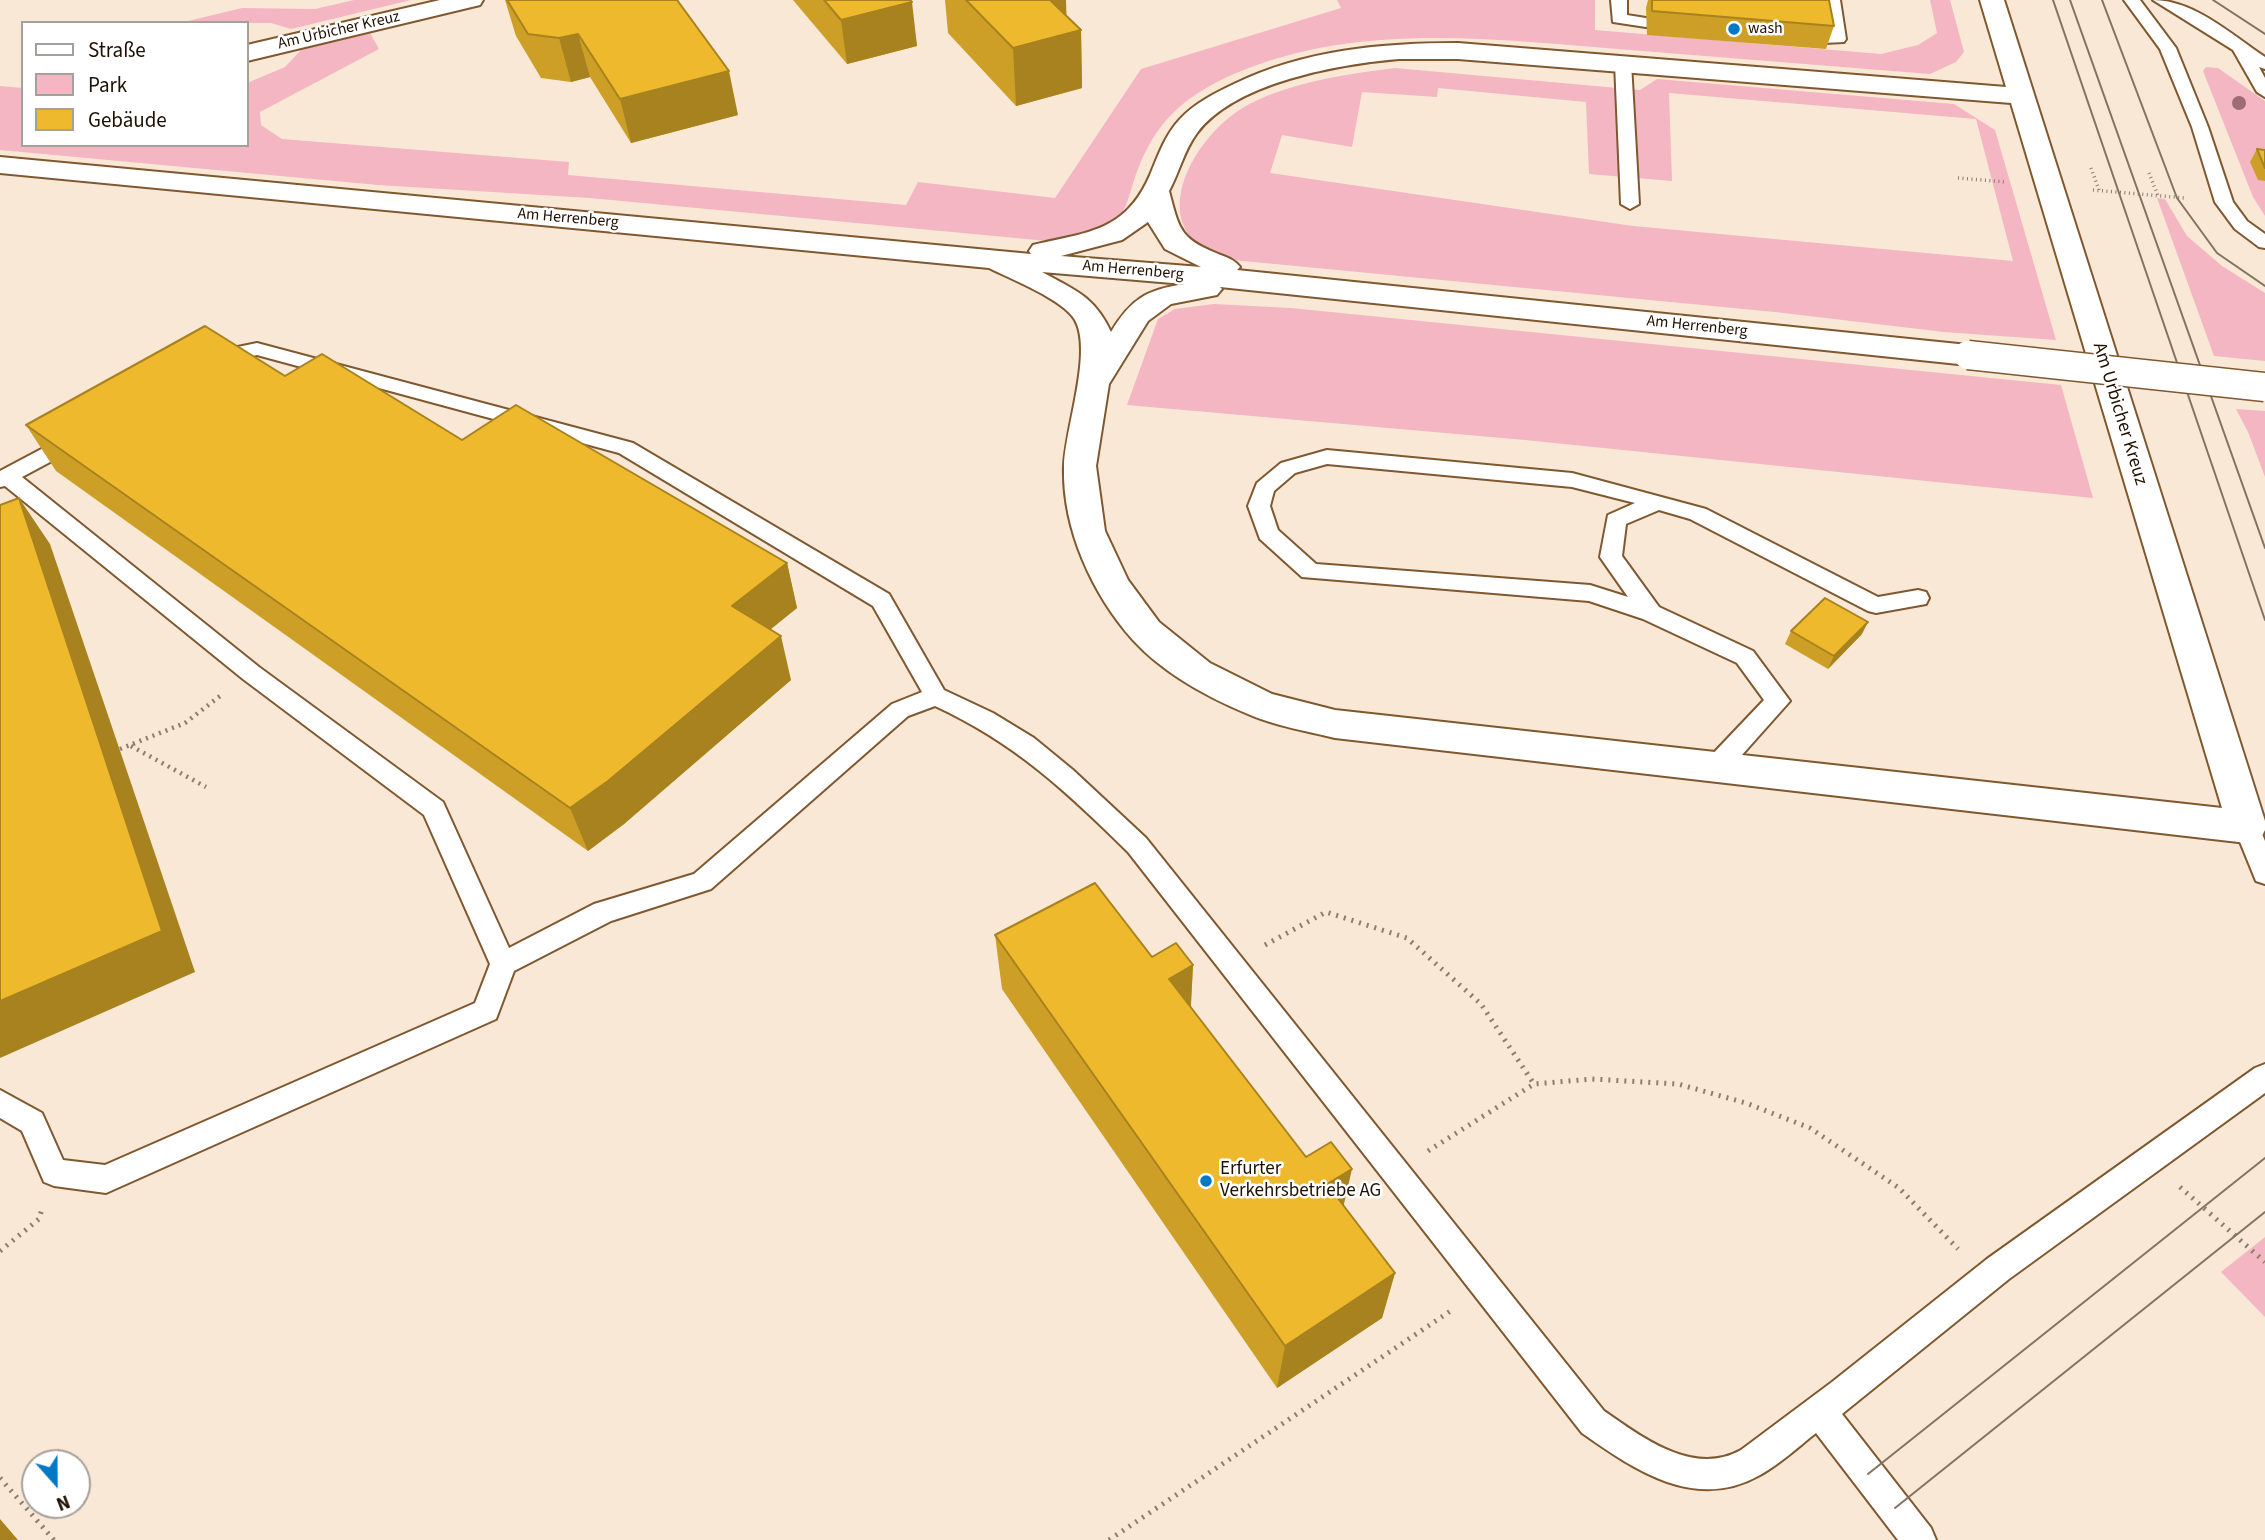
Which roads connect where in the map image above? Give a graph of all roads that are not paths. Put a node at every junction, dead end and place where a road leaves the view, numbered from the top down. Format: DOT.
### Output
graph roads {
  1 [pos="471,0"];
  2 [pos="1619,0"];
  3 [pos="1992,0"];
  4 [pos="2132,0"];
  5 [pos="2161,0"];
  6 [pos="1829,4"];
  7 [pos="1646,22"];
  8 [pos="1824,38"];
  9 [pos="2239,46"];
  10 [pos="248,53"];
  11 [pos="1622,63"];
  12 [pos="2265,64"];
  13 [pos="2265,92"];
  14 [pos="2022,96"];
  15 [pos="0,165"];
  16 [pos="1156,192"];
  17 [pos="1630,204"];
  18 [pos="2265,243"];
  19 [pos="996,260"];
  20 [pos="1260,281"];
  21 [pos="192,373"];
  22 [pos="1093,384"];
  23 [pos="2265,387"];
  24 [pos="92,430"];
  25 [pos="4,479"];
  26 [pos="1657,502"];
  27 [pos="1918,598"];
  28 [pos="1651,613"];
  29 [pos="936,696"];
  30 [pos="1716,767"];
  31 [pos="2247,827"];
  32 [pos="2265,874"];
  33 [pos="503,964"];
  34 [pos="2265,1077"];
  35 [pos="0,1103"];
  36 [pos="1820,1412"];
  37 [pos="1919,1540"];
  1 -- 10 [label="main road, Am Urbicher Kreuz"];
  2 -- 7 [label="lane"];
  3 -- 14 [label="main road, Am Urbicher Kreuz"];
  4 -- 18 [label="lane"];
  5 -- 9 [label="lane"];
  6 -- 8 [label="lane"];
  9 -- 12 [label="lane"];
  9 -- 13 [label="lane"];
  11 -- 14 [label="main road"];
  11 -- 16 [label="main road"];
  11 -- 17 [label="lane"];
  14 -- 31 [label="main road, Am Urbicher Kreuz"];
  15 -- 19 [label="main road, Am Herrenberg"];
  16 -- 19 [label="main road"];
  16 -- 20 [label="main road"];
  19 -- 20 [label="main road, Am Herrenberg"];
  19 -- 22 [label="main road"];
  20 -- 22 [label="main road"];
  20 -- 23 [label="main road, Am Herrenberg, bridge"];
  21 -- 29 [label="lane"];
  22 -- 30 [label="main road"];
  24 -- 25 [label="lane"];
  25 -- 33 [label="lane"];
  26 -- 27 [label="lane"];
  26 -- 28 [label="lane"];
  26 -- 28 [label="lane"];
  28 -- 30 [label="lane"];
  29 -- 33 [label="lane"];
  29 -- 36 [label="lane"];
  30 -- 31 [label="main road"];
  31 -- 32 [label="lane"];
  33 -- 35 [label="lane"];
  34 -- 36 [label="lane"];
  36 -- 37 [label="lane"];
}
